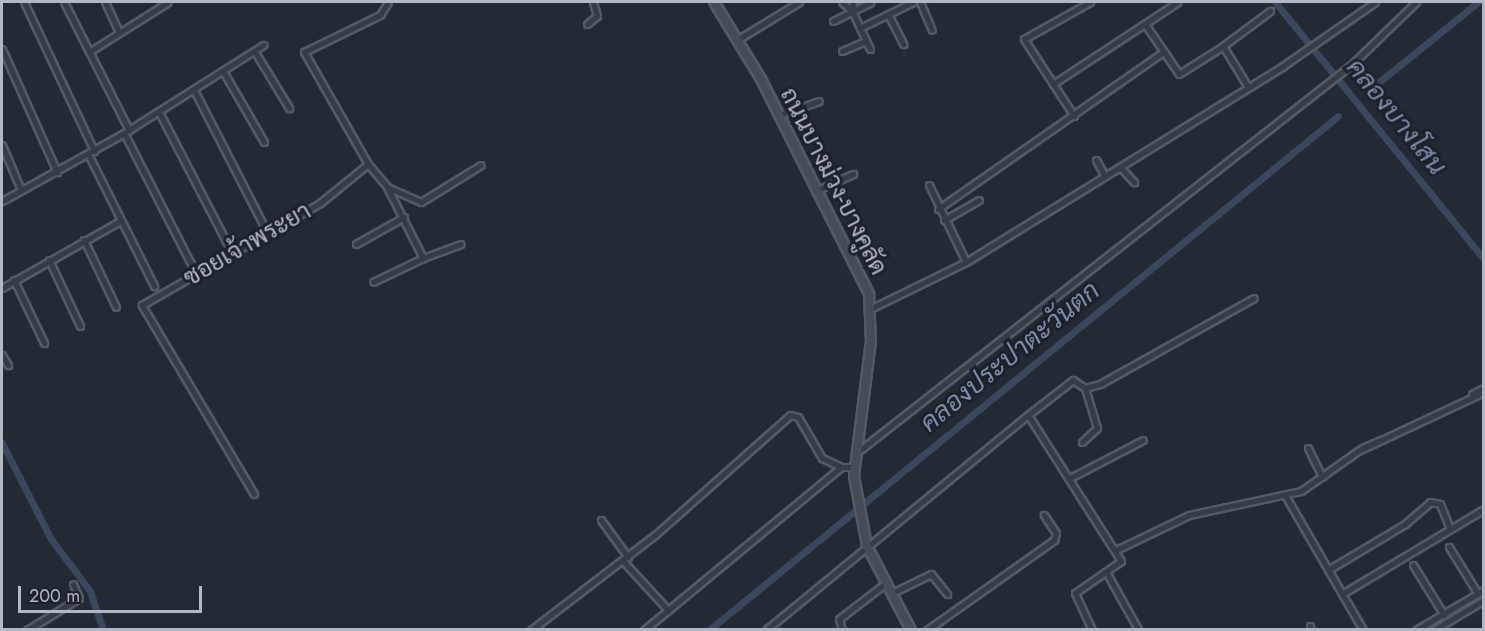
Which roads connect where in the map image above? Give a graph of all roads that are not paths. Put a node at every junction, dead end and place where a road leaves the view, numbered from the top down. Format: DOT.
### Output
graph roads {
  1 [pos="24,2"];
  2 [pos="64,2"];
  3 [pos="105,2"];
  4 [pos="168,2"];
  5 [pos="388,2"];
  6 [pos="593,2"];
  7 [pos="714,2"];
  8 [pos="800,2"];
  9 [pos="842,2"];
  10 [pos="853,2"];
  11 [pos="871,2"];
  12 [pos="913,2"];
  13 [pos="920,2"];
  14 [pos="1090,2"];
  15 [pos="1178,2"];
  16 [pos="1375,2"];
  17 [pos="1416,2"];
  18 [pos="852,11"];
  19 [pos="1270,11"];
  20 [pos="888,14"];
  21 [pos="833,21"];
  22 [pos="587,24"];
  23 [pos="1146,24"];
  24 [pos="860,28"];
  25 [pos="118,30"];
  26 [pos="932,30"];
  27 [pos="737,40"];
  28 [pos="866,41"];
  29 [pos="903,44"];
  30 [pos="263,45"];
  31 [pos="1223,46"];
  32 [pos="2,49"];
  33 [pos="870,49"];
  34 [pos="842,51"];
  35 [pos="89,52"];
  36 [pos="255,52"];
  37 [pos="1163,52"];
  38 [pos="223,72"];
  39 [pos="1053,84"];
  40 [pos="1248,87"];
  41 [pos="194,90"];
  42 [pos="819,101"];
  43 [pos="289,108"];
  44 [pos="159,112"];
  45 [pos="779,115"];
  46 [pos="1074,116"];
  47 [pos="127,131"];
  48 [pos="264,142"];
  49 [pos="2,145"];
  50 [pos="91,152"];
  51 [pos="1096,160"];
  52 [pos="368,164"];
  53 [pos="481,165"];
  54 [pos="1120,167"];
  55 [pos="57,172"];
  56 [pos="853,174"];
  57 [pos="1105,176"];
  58 [pos="1134,182"];
  59 [pos="929,185"];
  60 [pos="387,188"];
  61 [pos="21,190"];
  62 [pos="815,191"];
  63 [pos="979,200"];
  64 [pos="2,201"];
  65 [pos="938,209"];
  66 [pos="404,216"];
  67 [pos="944,220"];
  68 [pos="120,221"];
  69 [pos="263,224"];
  70 [pos="84,240"];
  71 [pos="227,243"];
  72 [pos="356,244"];
  73 [pos="461,244"];
  74 [pos="423,258"];
  75 [pos="49,260"];
  76 [pos="966,262"];
  77 [pos="191,264"];
  78 [pos="14,280"];
  79 [pos="373,282"];
  80 [pos="154,286"];
  81 [pos="2,288"];
  82 [pos="1254,298"];
  83 [pos="116,307"];
  84 [pos="870,309"];
  85 [pos="80,326"];
  86 [pos="44,343"];
  87 [pos="2,355"];
  88 [pos="8,365"];
  89 [pos="1085,388"];
  90 [pos="1484,390"];
  91 [pos="1028,415"];
  92 [pos="1143,440"];
  93 [pos="1082,442"];
  94 [pos="1308,448"];
  95 [pos="854,455"];
  96 [pos="841,467"];
  97 [pos="854,472"];
  98 [pos="1322,477"];
  99 [pos="1070,478"];
  100 [pos="254,494"];
  101 [pos="1286,497"];
  102 [pos="1484,509"];
  103 [pos="1044,514"];
  104 [pos="601,520"];
  105 [pos="1450,529"];
  106 [pos="866,543"];
  107 [pos="1449,547"];
  108 [pos="1116,550"];
  109 [pos="626,559"];
  110 [pos="1413,565"];
  111 [pos="1328,570"];
  112 [pos="1106,572"];
  113 [pos="886,583"];
  114 [pos="74,584"];
  115 [pos="1481,592"];
  116 [pos="892,593"];
  117 [pos="948,594"];
  118 [pos="1342,594"];
  119 [pos="1484,600"];
  120 [pos="668,610"];
  121 [pos="1444,615"];
  122 [pos="1138,629"];
  123 [pos="27,630"];
  124 [pos="531,630"];
  125 [pos="644,630"];
  126 [pos="766,630"];
  127 [pos="842,630"];
  128 [pos="911,630"];
  129 [pos="927,630"];
  130 [pos="1092,630"];
  131 [pos="1363,630"];
  132 [pos="1416,630"];
  133 [pos="1434,630"];
  1 -- 50 [label="street"];
  2 -- 35 [label="street"];
  3 -- 25 [label="street"];
  4 -- 25 [label="street"];
  5 -- 52 [label="street"];
  6 -- 22 [label="street"];
  7 -- 27 [label="street, ถนนบางม่วง-บางคูลัด"];
  8 -- 27 [label="street"];
  9 -- 18 [label="street"];
  10 -- 18 [label="street"];
  11 -- 18 [label="street"];
  12 -- 20 [label="street"];
  13 -- 26 [label="street"];
  14 -- 39 [label="street"];
  15 -- 23 [label="street"];
  16 -- 40 [label="street"];
  17 -- 95 [label="street"];
  18 -- 21 [label="street"];
  18 -- 24 [label="street"];
  19 -- 31 [label="street"];
  20 -- 24 [label="street"];
  20 -- 29 [label="street"];
  23 -- 37 [label="street"];
  23 -- 39 [label="street"];
  24 -- 28 [label="street"];
  25 -- 35 [label="street"];
  27 -- 45 [label="street, ถนนบางม่วง-บางคูลัด"];
  28 -- 33 [label="street"];
  28 -- 34 [label="street"];
  30 -- 36 [label="street"];
  31 -- 37 [label="street"];
  31 -- 40 [label="street"];
  32 -- 55 [label="street"];
  35 -- 47 [label="street"];
  36 -- 38 [label="street"];
  36 -- 43 [label="street"];
  37 -- 46 [label="street"];
  38 -- 41 [label="street"];
  38 -- 48 [label="street"];
  39 -- 46 [label="street"];
  40 -- 54 [label="street"];
  41 -- 44 [label="street"];
  41 -- 69 [label="street"];
  42 -- 45 [label="street"];
  44 -- 47 [label="street"];
  44 -- 71 [label="street"];
  45 -- 62 [label="street, ถนนบางม่วง-บางคูลัด"];
  46 -- 65 [label="street"];
  47 -- 50 [label="street"];
  47 -- 77 [label="street"];
  49 -- 61 [label="street"];
  50 -- 55 [label="street"];
  50 -- 68 [label="street"];
  51 -- 57 [label="street"];
  52 -- 60 [label="street"];
  52 -- 100 [label="street, ซอยเจ้าพระยา"];
  53 -- 60 [label="street"];
  54 -- 57 [label="street"];
  54 -- 58 [label="street"];
  55 -- 61 [label="street"];
  56 -- 62 [label="street"];
  57 -- 76 [label="street"];
  59 -- 65 [label="street"];
  60 -- 66 [label="street"];
  61 -- 64 [label="street"];
  62 -- 84 [label="street, ถนนบางม่วง-บางคูลัด"];
  63 -- 67 [label="street"];
  65 -- 67 [label="street"];
  66 -- 72 [label="street"];
  66 -- 74 [label="street"];
  67 -- 76 [label="street"];
  68 -- 70 [label="street"];
  68 -- 80 [label="street"];
  70 -- 75 [label="street"];
  70 -- 83 [label="street"];
  73 -- 74 [label="street"];
  74 -- 79 [label="street"];
  75 -- 78 [label="street"];
  75 -- 85 [label="street"];
  76 -- 84 [label="street"];
  78 -- 81 [label="street"];
  78 -- 86 [label="street"];
  82 -- 89 [label="street"];
  84 -- 95 [label="street, ถนนบางม่วง-บางคูลัด"];
  87 -- 88 [label="street"];
  89 -- 91 [label="street"];
  89 -- 93 [label="street"];
  90 -- 98 [label="street"];
  91 -- 99 [label="street"];
  91 -- 106 [label="street"];
  92 -- 99 [label="street"];
  94 -- 98 [label="street"];
  95 -- 97 [label="street, ถนนบางม่วง-บางคูลัด"];
  96 -- 97 [label="street"];
  96 -- 109 [label="street"];
  96 -- 120 [label="street"];
  97 -- 106 [label="street, ถนนบางม่วง-บางคูลัด"];
  98 -- 101 [label="street"];
  99 -- 108 [label="street"];
  101 -- 108 [label="street"];
  101 -- 111 [label="street"];
  102 -- 105 [label="street"];
  103 -- 129 [label="street"];
  104 -- 109 [label="street"];
  105 -- 111 [label="street"];
  105 -- 118 [label="street"];
  106 -- 113 [label="street, ถนนบางม่วง-บางคูลัด"];
  106 -- 126 [label="street"];
  107 -- 115 [label="street"];
  108 -- 112 [label="street"];
  109 -- 120 [label="street"];
  109 -- 124 [label="street"];
  110 -- 121 [label="street"];
  111 -- 118 [label="street"];
  112 -- 122 [label="street"];
  112 -- 130 [label="street"];
  113 -- 116 [label="street, ถนนบางม่วง-บางคูลัด"];
  113 -- 127 [label="street"];
  114 -- 123 [label="street"];
  115 -- 121 [label="street"];
  116 -- 117 [label="street"];
  116 -- 128 [label="street, ถนนบางม่วง-บางคูลัด"];
  118 -- 131 [label="street"];
  119 -- 133 [label="street"];
  120 -- 125 [label="street"];
  121 -- 132 [label="street"];
}
